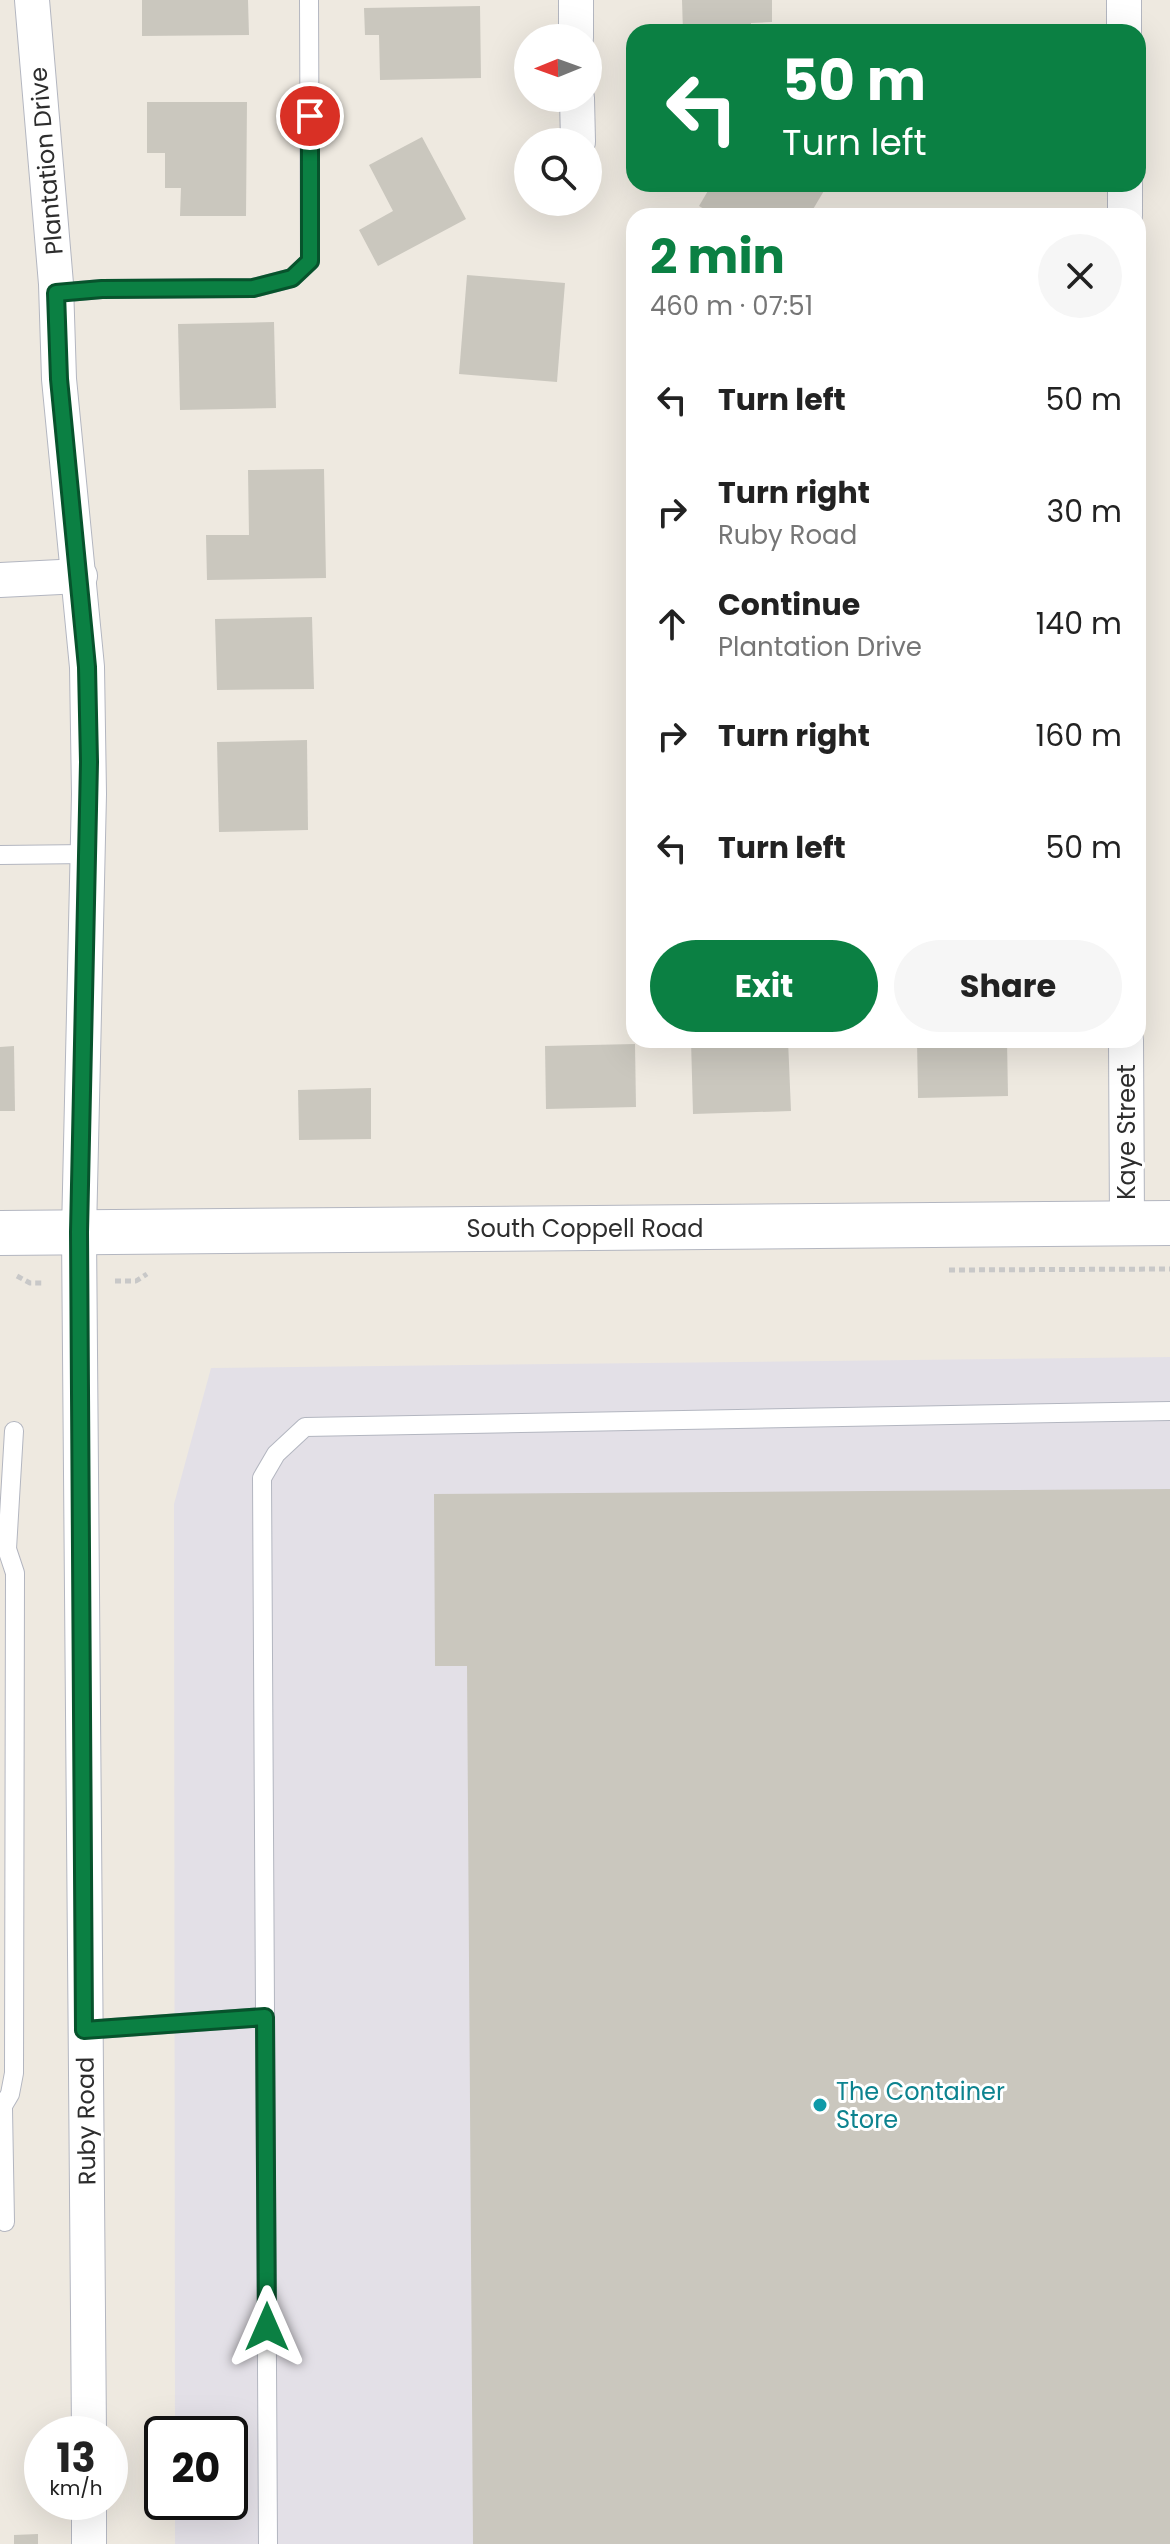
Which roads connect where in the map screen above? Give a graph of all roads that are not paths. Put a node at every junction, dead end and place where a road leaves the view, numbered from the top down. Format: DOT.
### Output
graph roads {
  1 [pos="32,0"];
  2 [pos="309,0"];
  3 [pos="576,0"];
  4 [pos="1124,0"];
  5 [pos="576,24"];
  6 [pos="1124,24"];
  7 [pos="56,293"];
  8 [pos="80,576"];
  9 [pos="0,580"];
  10 [pos="88,854"];
  11 [pos="0,855"];
  12 [pos="1126,1048"];
  13 [pos="1127,1223"];
  14 [pos="1170,1223"];
  15 [pos="79,1232"];
  16 [pos="0,1233"];
  17 [pos="1170,1411"];
  18 [pos="14,1431"];
  19 [pos="4,1547"];
  20 [pos="265,2017"];
  21 [pos="84,2030"];
  22 [pos="2,2110"];
  23 [pos="5,2222"];
  24 [pos="89,2416"];
  25 [pos="89,2520"];
  26 [pos="89,2544"];
  27 [pos="268,2544"];
  1 -- 7 [label="street, Plantation Drive"];
  2 -- 7 [label="lane"];
  3 -- 5 [label="street"];
  4 -- 6 [label="street"];
  7 -- 8 [label="street, Plantation Drive"];
  8 -- 9 [label="street"];
  8 -- 10 [label="street, Plantation Drive"];
  10 -- 11 [label="lane"];
  10 -- 15 [label="street, Plantation Drive"];
  12 -- 13 [label="street, Kaye Street"];
  13 -- 14 [label="street, South Coppell Road"];
  13 -- 15 [label="street, South Coppell Road"];
  15 -- 16 [label="street, South Coppell Road"];
  15 -- 21 [label="street, Ruby Road"];
  17 -- 20 [label="lane"];
  18 -- 19 [label="lane"];
  19 -- 22 [label="lane"];
  20 -- 21 [label="lane"];
  20 -- 27 [label="lane"];
  21 -- 24 [label="street, Ruby Road"];
  22 -- 23 [label="lane"];
  25 -- 26 [label="street"];
}
